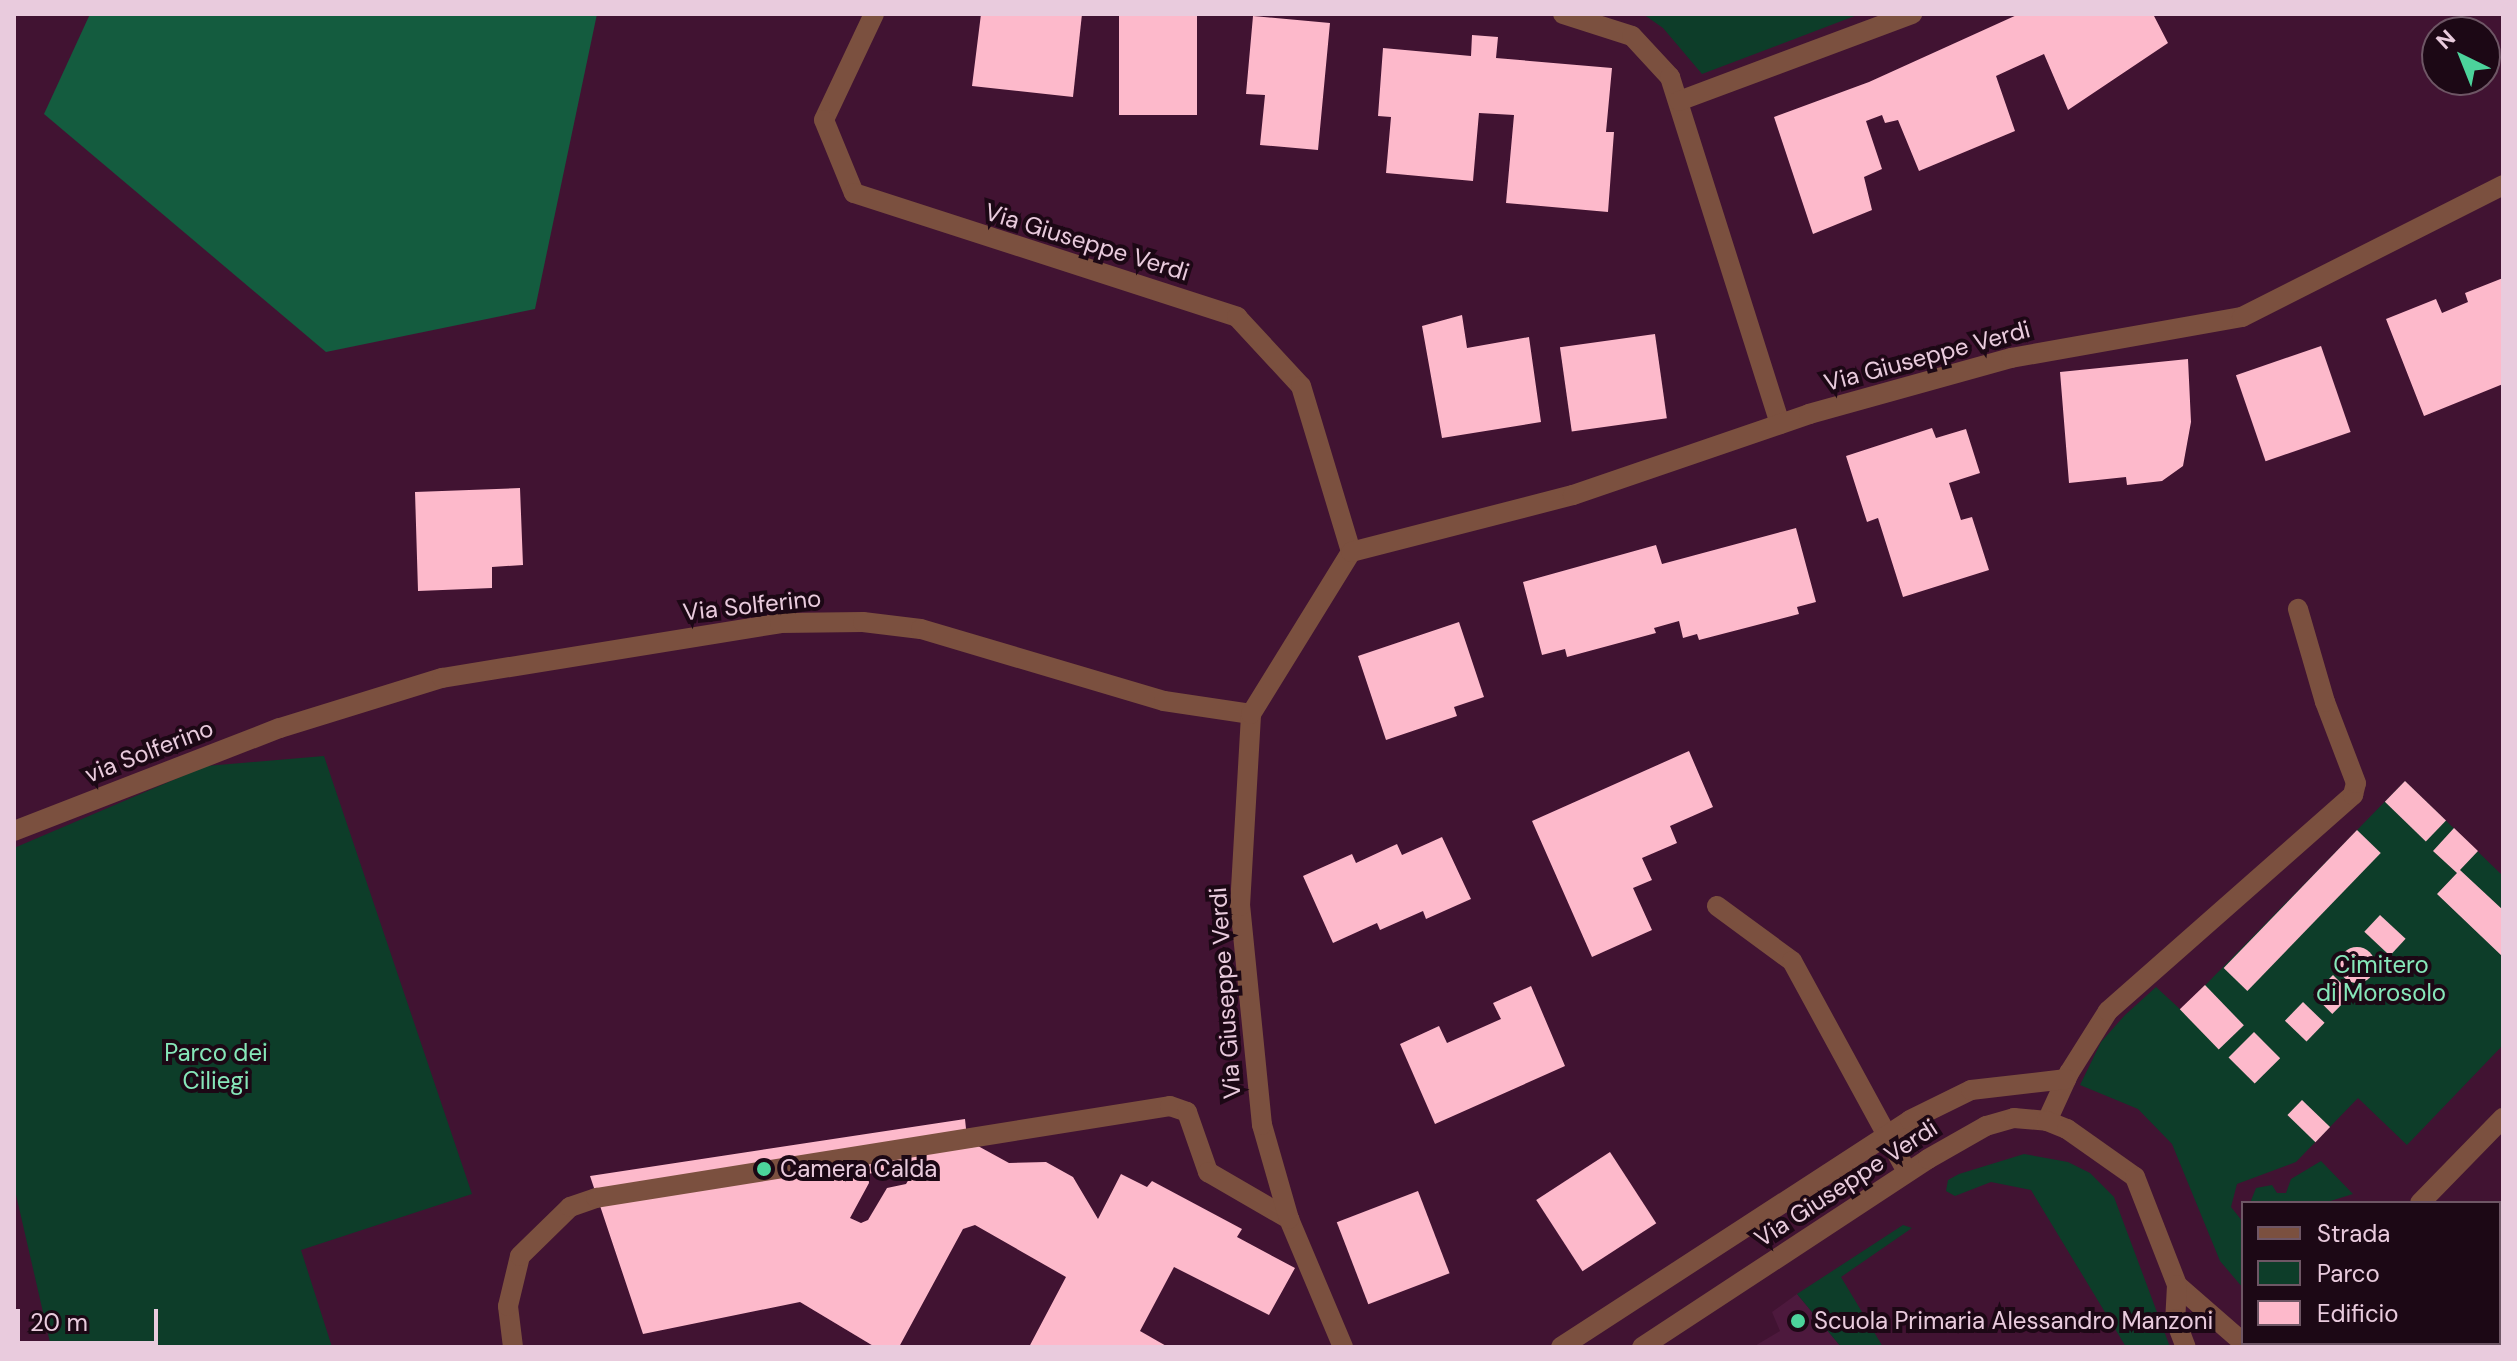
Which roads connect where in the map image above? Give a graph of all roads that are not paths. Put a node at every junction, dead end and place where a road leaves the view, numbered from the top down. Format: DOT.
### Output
graph roads {
  1 [pos="874,14"];
  2 [pos="1563,14"];
  3 [pos="1912,14"];
  4 [pos="1679,101"];
  5 [pos="2503,185"];
  6 [pos="1780,424"];
  7 [pos="1351,552"];
  8 [pos="2298,609"];
  9 [pos="1251,714"];
  10 [pos="304,721"];
  11 [pos="14,831"];
  12 [pos="1717,906"];
  13 [pos="2066,1079"];
  14 [pos="2503,1118"];
  15 [pos="2047,1121"];
  16 [pos="1886,1136"];
  17 [pos="1907,1172"];
  18 [pos="2422,1201"];
  19 [pos="1289,1219"];
  20 [pos="2177,1285"];
  21 [pos="2241,1341"];
  22 [pos="513,1347"];
  23 [pos="1343,1347"];
  24 [pos="1561,1347"];
  25 [pos="1642,1347"];
  26 [pos="2186,1347"];
  1 -- 7 [label="street, Via Giuseppe Verdi"];
  2 -- 4 [label="street"];
  3 -- 4 [label="street"];
  4 -- 6 [label="street"];
  5 -- 6 [label="street, Via Giuseppe Verdi"];
  6 -- 7 [label="street, Via Giuseppe Verdi"];
  7 -- 9 [label="street, Via Giuseppe Verdi"];
  8 -- 13 [label="street"];
  9 -- 10 [label="street, Via Solferino"];
  9 -- 19 [label="street, Via Giuseppe Verdi"];
  10 -- 11 [label="street, via Solferino"];
  12 -- 16 [label="street"];
  13 -- 15 [label="street"];
  13 -- 16 [label="street"];
  14 -- 18 [label="street"];
  15 -- 17 [label="street, Via Giuseppe Verdi"];
  15 -- 20 [label="street, Via Giuseppe Verdi"];
  16 -- 17 [label="street"];
  16 -- 24 [label="street"];
  17 -- 25 [label="street, Via Giuseppe Verdi"];
  19 -- 22 [label="street"];
  19 -- 23 [label="street, Via Giuseppe Verdi"];
  20 -- 21 [label="street"];
  20 -- 26 [label="street"];
}
